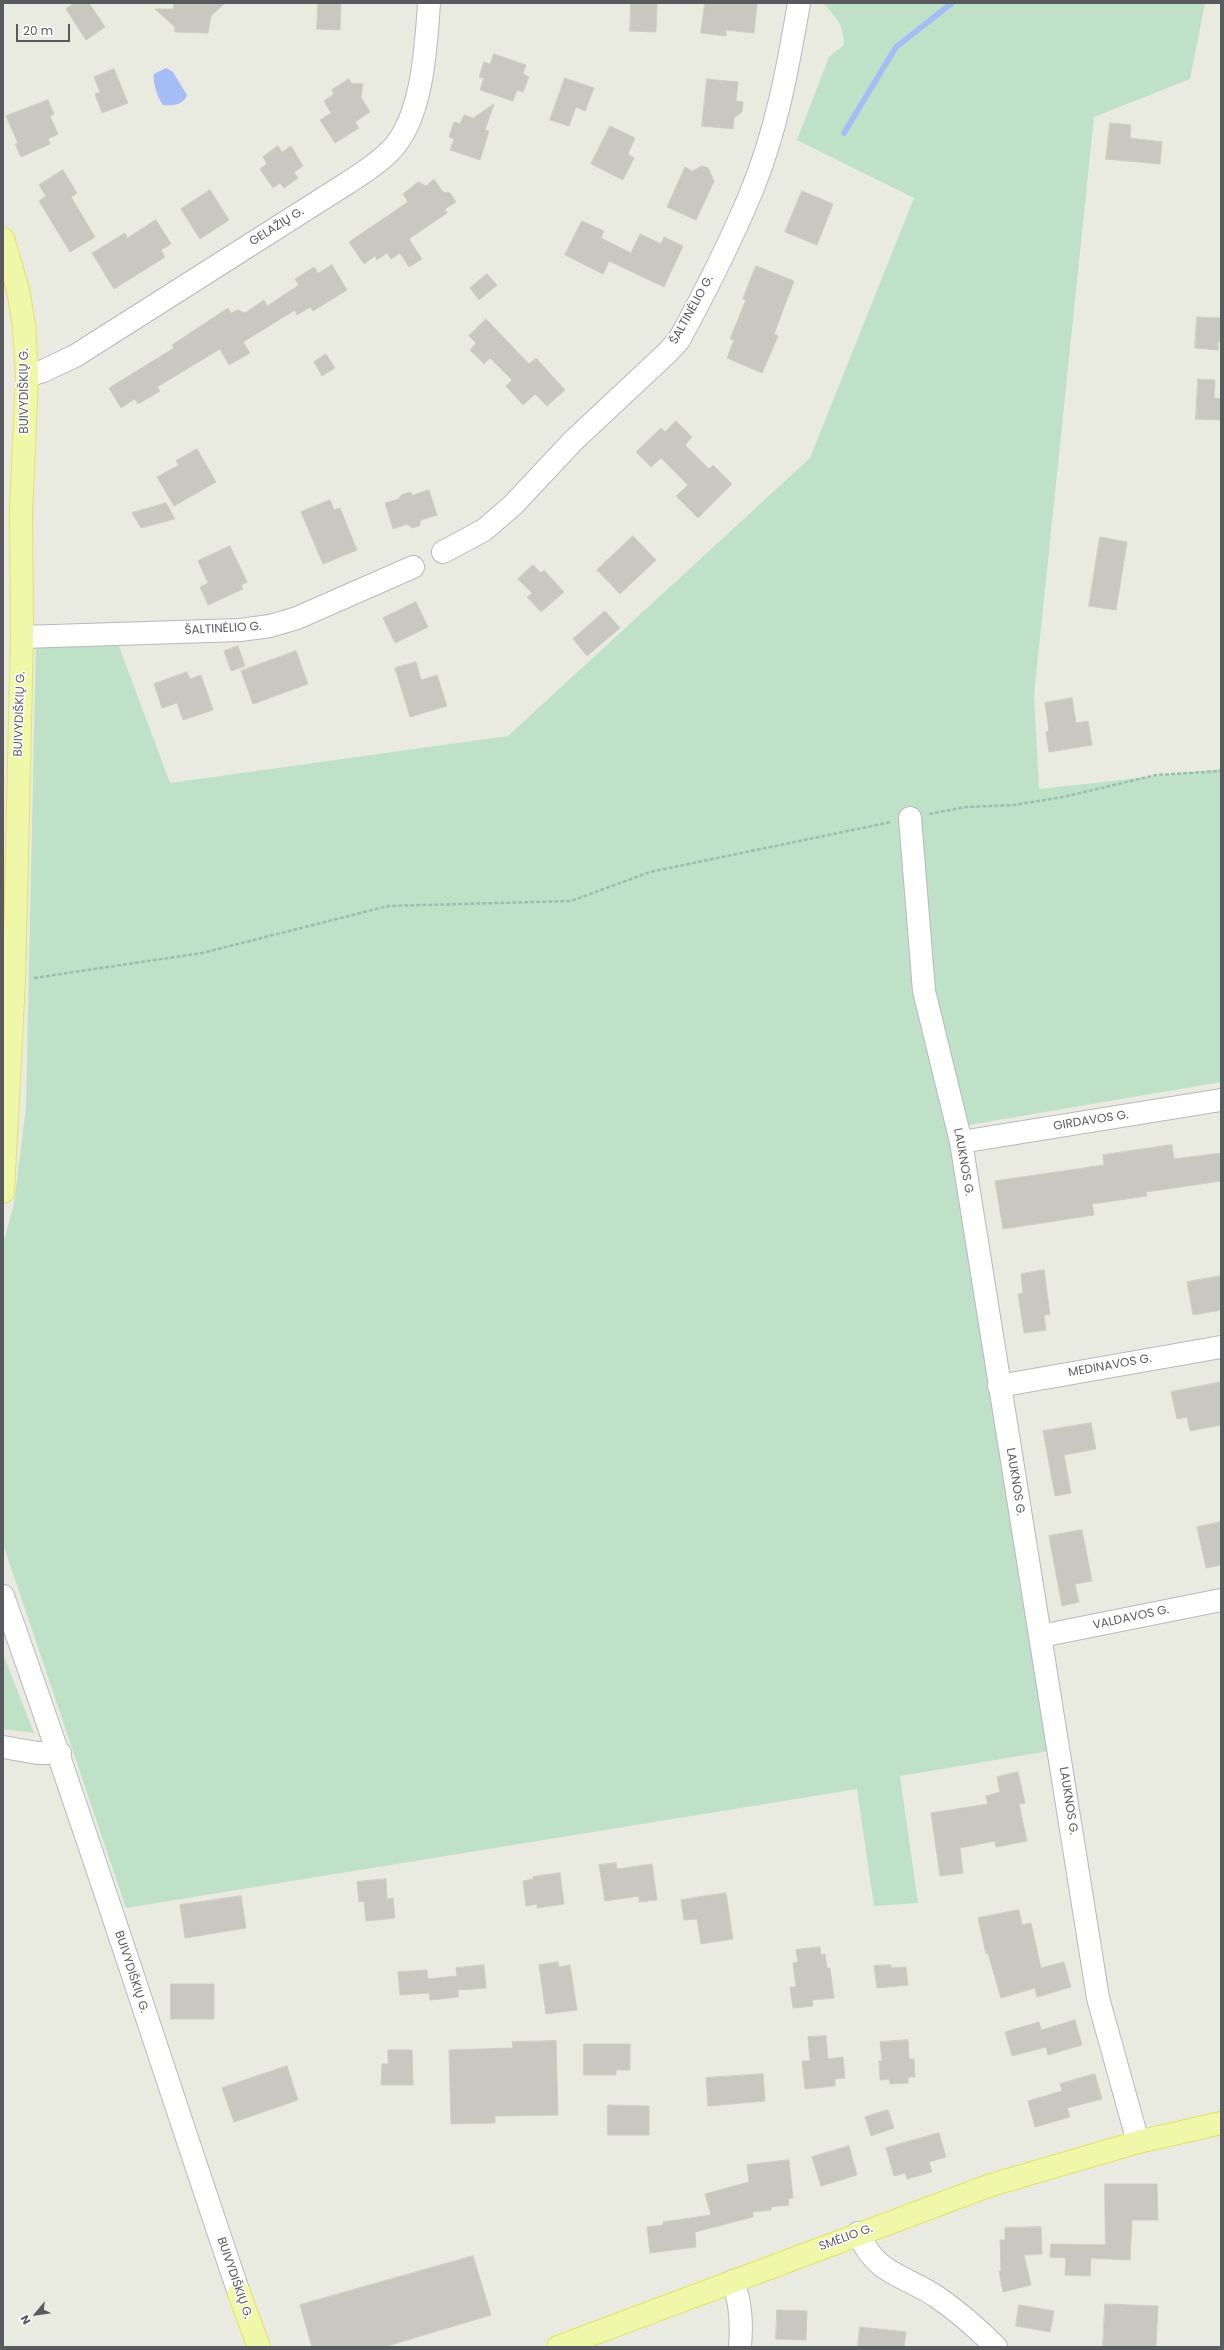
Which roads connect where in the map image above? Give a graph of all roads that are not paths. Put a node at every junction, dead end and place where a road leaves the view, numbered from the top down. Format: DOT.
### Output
graph roads {
  1 [pos="428,3"];
  2 [pos="799,3"];
  3 [pos="3,239"];
  4 [pos="27,376"];
  5 [pos="443,552"];
  6 [pos="413,567"];
  7 [pos="22,637"];
  8 [pos="910,818"];
  9 [pos="1221,1100"];
  10 [pos="961,1142"];
  11 [pos="3,1192"];
  12 [pos="1221,1347"];
  13 [pos="999,1386"];
  14 [pos="3,1596"];
  15 [pos="1221,1600"];
  16 [pos="1041,1636"];
  17 [pos="3,1747"];
  18 [pos="60,1753"];
  19 [pos="1221,2123"];
  20 [pos="1138,2142"];
  21 [pos="858,2233"];
  22 [pos="733,2281"];
  23 [pos="239,2293"];
  24 [pos="259,2347"];
  25 [pos="558,2347"];
  26 [pos="740,2347"];
  27 [pos="996,2347"];
  1 -- 4 [label="street, GELAŽIŲ G."];
  2 -- 5 [label="street, ŠALTINĖLIO G."];
  3 -- 4 [label="main road, BUIVYDIŠKIŲ G."];
  4 -- 7 [label="main road, BUIVYDIŠKIŲ G."];
  6 -- 7 [label="street, ŠALTINĖLIO G."];
  7 -- 11 [label="main road, BUIVYDIŠKIŲ G."];
  8 -- 10 [label="street, LAUKNOS G."];
  9 -- 10 [label="street, GIRDAVOS G."];
  10 -- 13 [label="street, LAUKNOS G."];
  12 -- 13 [label="street, MEDINAVOS G."];
  13 -- 16 [label="street, LAUKNOS G."];
  14 -- 18 [label="street, BUIVYDIŠKIŲ G."];
  15 -- 16 [label="street, VALDAVOS G."];
  16 -- 20 [label="street, LAUKNOS G."];
  17 -- 18 [label="street"];
  18 -- 23 [label="street, BUIVYDIŠKIŲ G."];
  19 -- 20 [label="main road, SMĖLIO G."];
  20 -- 21 [label="main road, SMĖLIO G."];
  21 -- 22 [label="main road, SMĖLIO G."];
  21 -- 27 [label="street"];
  22 -- 25 [label="main road, SMĖLIO G."];
  22 -- 26 [label="street"];
  23 -- 24 [label="main road, BUIVYDIŠKIŲ G."];
}
